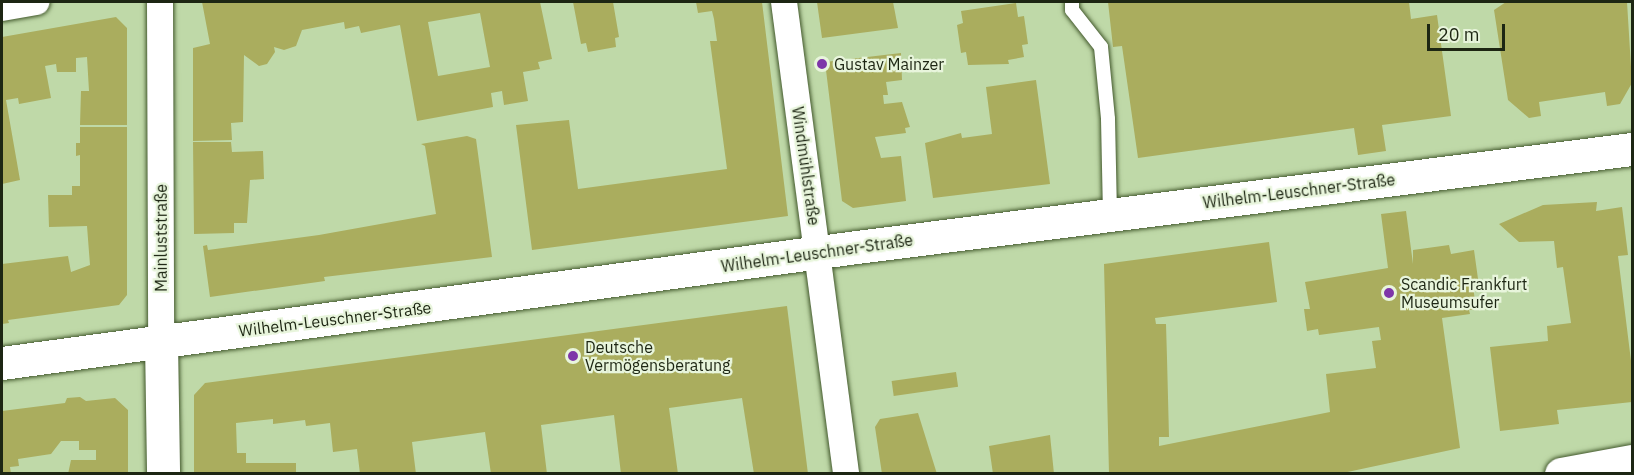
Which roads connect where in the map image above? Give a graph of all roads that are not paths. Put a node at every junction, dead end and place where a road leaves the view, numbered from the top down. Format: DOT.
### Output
graph roads {
  1 [pos="36,2"];
  2 [pos="160,2"];
  3 [pos="784,2"];
  4 [pos="1072,2"];
  5 [pos="2,8"];
  6 [pos="1632,148"];
  7 [pos="1110,215"];
  8 [pos="817,253"];
  9 [pos="161,342"];
  10 [pos="2,363"];
  11 [pos="1617,466"];
  12 [pos="164,474"];
  13 [pos="846,474"];
  14 [pos="1561,474"];
  1 -- 5 [label="street"];
  2 -- 9 [label="street, Mainluststraße"];
  3 -- 8 [label="street, Windmühlstraße"];
  4 -- 7 [label="lane"];
  6 -- 7 [label="main road, Wilhelm-Leuschner-Straße"];
  7 -- 8 [label="main road, Wilhelm-Leuschner-Straße"];
  8 -- 9 [label="main road, Wilhelm-Leuschner-Straße"];
  8 -- 13 [label="street, Windmühlstraße"];
  9 -- 10 [label="main road, Wilhelm-Leuschner-Straße"];
  9 -- 12 [label="main road, Mainluststraße"];
  11 -- 14 [label="main road"];
}
